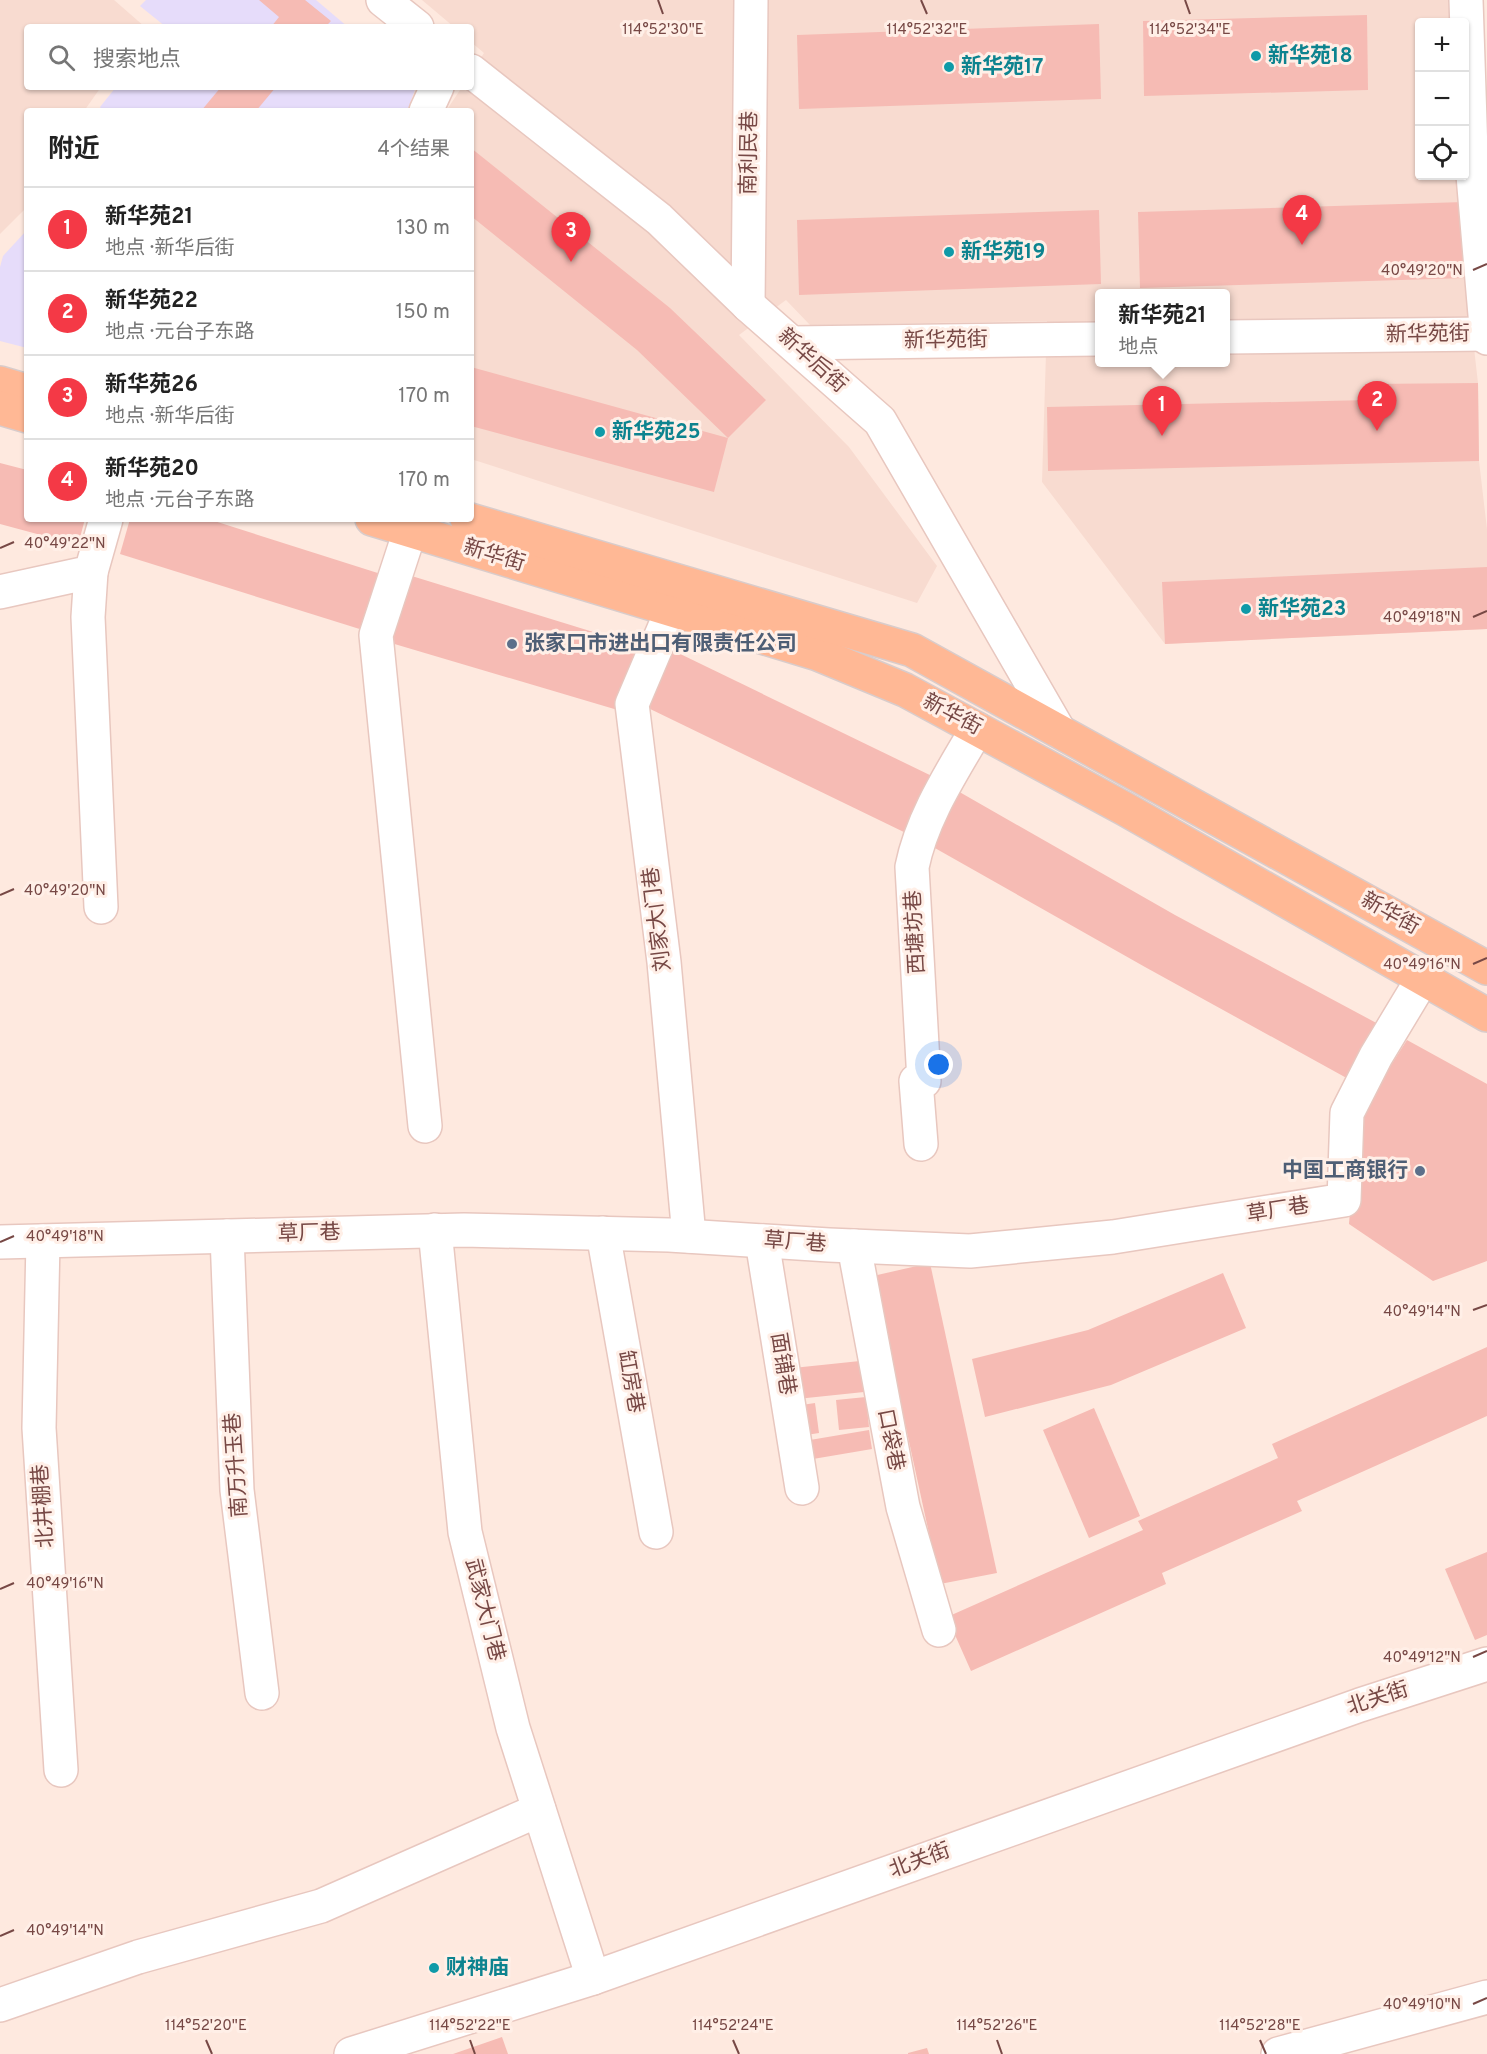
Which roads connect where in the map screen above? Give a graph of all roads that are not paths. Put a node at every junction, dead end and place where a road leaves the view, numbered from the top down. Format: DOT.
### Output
graph roads {
  1 [pos="383,0"];
  2 [pos="751,0"];
  3 [pos="1466,0"];
  4 [pos="413,24"];
  5 [pos="474,73"];
  6 [pos="436,90"];
  7 [pos="427,108"];
  8 [pos="748,305"];
  9 [pos="1487,336"];
  10 [pos="1230,338"];
  11 [pos="1095,339"];
  12 [pos="793,343"];
  13 [pos="0,384"];
  14 [pos="24,390"];
  15 [pos="0,408"];
  16 [pos="24,415"];
  17 [pos="474,521"];
  18 [pos="105,522"];
  19 [pos="390,523"];
  20 [pos="92,572"];
  21 [pos="0,592"];
  22 [pos="672,610"];
  23 [pos="977,729"];
  24 [pos="1059,731"];
  25 [pos="101,907"];
  26 [pos="1487,968"];
  27 [pos="1423,978"];
  28 [pos="1487,1015"];
  29 [pos="425,1126"];
  30 [pos="921,1144"];
  31 [pos="435,1230"];
  32 [pos="603,1233"];
  33 [pos="227,1236"];
  34 [pos="689,1236"];
  35 [pos="762,1241"];
  36 [pos="0,1242"];
  37 [pos="44,1242"];
  38 [pos="854,1246"];
  39 [pos="802,1488"];
  40 [pos="656,1532"];
  41 [pos="939,1630"];
  42 [pos="1487,1664"];
  43 [pos="262,1693"];
  44 [pos="61,1770"];
  45 [pos="539,1810"];
  46 [pos="593,1978"];
  47 [pos="1487,1997"];
  48 [pos="0,2005"];
  49 [pos="351,2054"];
  50 [pos="1278,2054"];
  1 -- 4 [label="street"];
  2 -- 8 [label="street, 南利民巷"];
  3 -- 9 [label="street"];
  5 -- 8 [label="street, 新华后街"];
  6 -- 7 [label="street"];
  8 -- 12 [label="street, 新华后街"];
  9 -- 10 [label="street, 新华苑街"];
  11 -- 12 [label="street, 新华苑街"];
  12 -- 24 [label="street, 新华后街"];
  13 -- 14 [label="main road"];
  15 -- 16 [label="main road"];
  17 -- 24 [label="main road, 新华街"];
  18 -- 20 [label="street"];
  19 -- 22 [label="main road, 新华街"];
  19 -- 29 [label="street"];
  20 -- 21 [label="street"];
  20 -- 25 [label="street"];
  22 -- 23 [label="main road, 新华街"];
  22 -- 34 [label="street, 刘家大门巷"];
  23 -- 27 [label="main road, 新华街"];
  23 -- 30 [label="street, 西塘坊巷"];
  24 -- 26 [label="main road, 新华街"];
  27 -- 28 [label="main road, 新华街"];
  27 -- 38 [label="street, 草厂巷"];
  31 -- 32 [label="street, 草厂巷"];
  31 -- 33 [label="street, 草厂巷"];
  31 -- 45 [label="street, 武家大门巷"];
  32 -- 34 [label="street, 草厂巷"];
  32 -- 40 [label="street, 缸房巷"];
  33 -- 37 [label="street, 草厂巷"];
  33 -- 43 [label="street, 南万升玉巷"];
  34 -- 35 [label="street, 草厂巷"];
  35 -- 38 [label="street, 草厂巷"];
  35 -- 39 [label="street, 面铺巷"];
  36 -- 37 [label="street, 草厂巷"];
  37 -- 44 [label="street, 北井棚巷"];
  38 -- 41 [label="street, 口袋巷"];
  42 -- 46 [label="street, 北关街"];
  45 -- 46 [label="street, 武家大门巷"];
  45 -- 48 [label="street"];
  46 -- 49 [label="street, 北关街"];
  47 -- 50 [label="street"];
}
